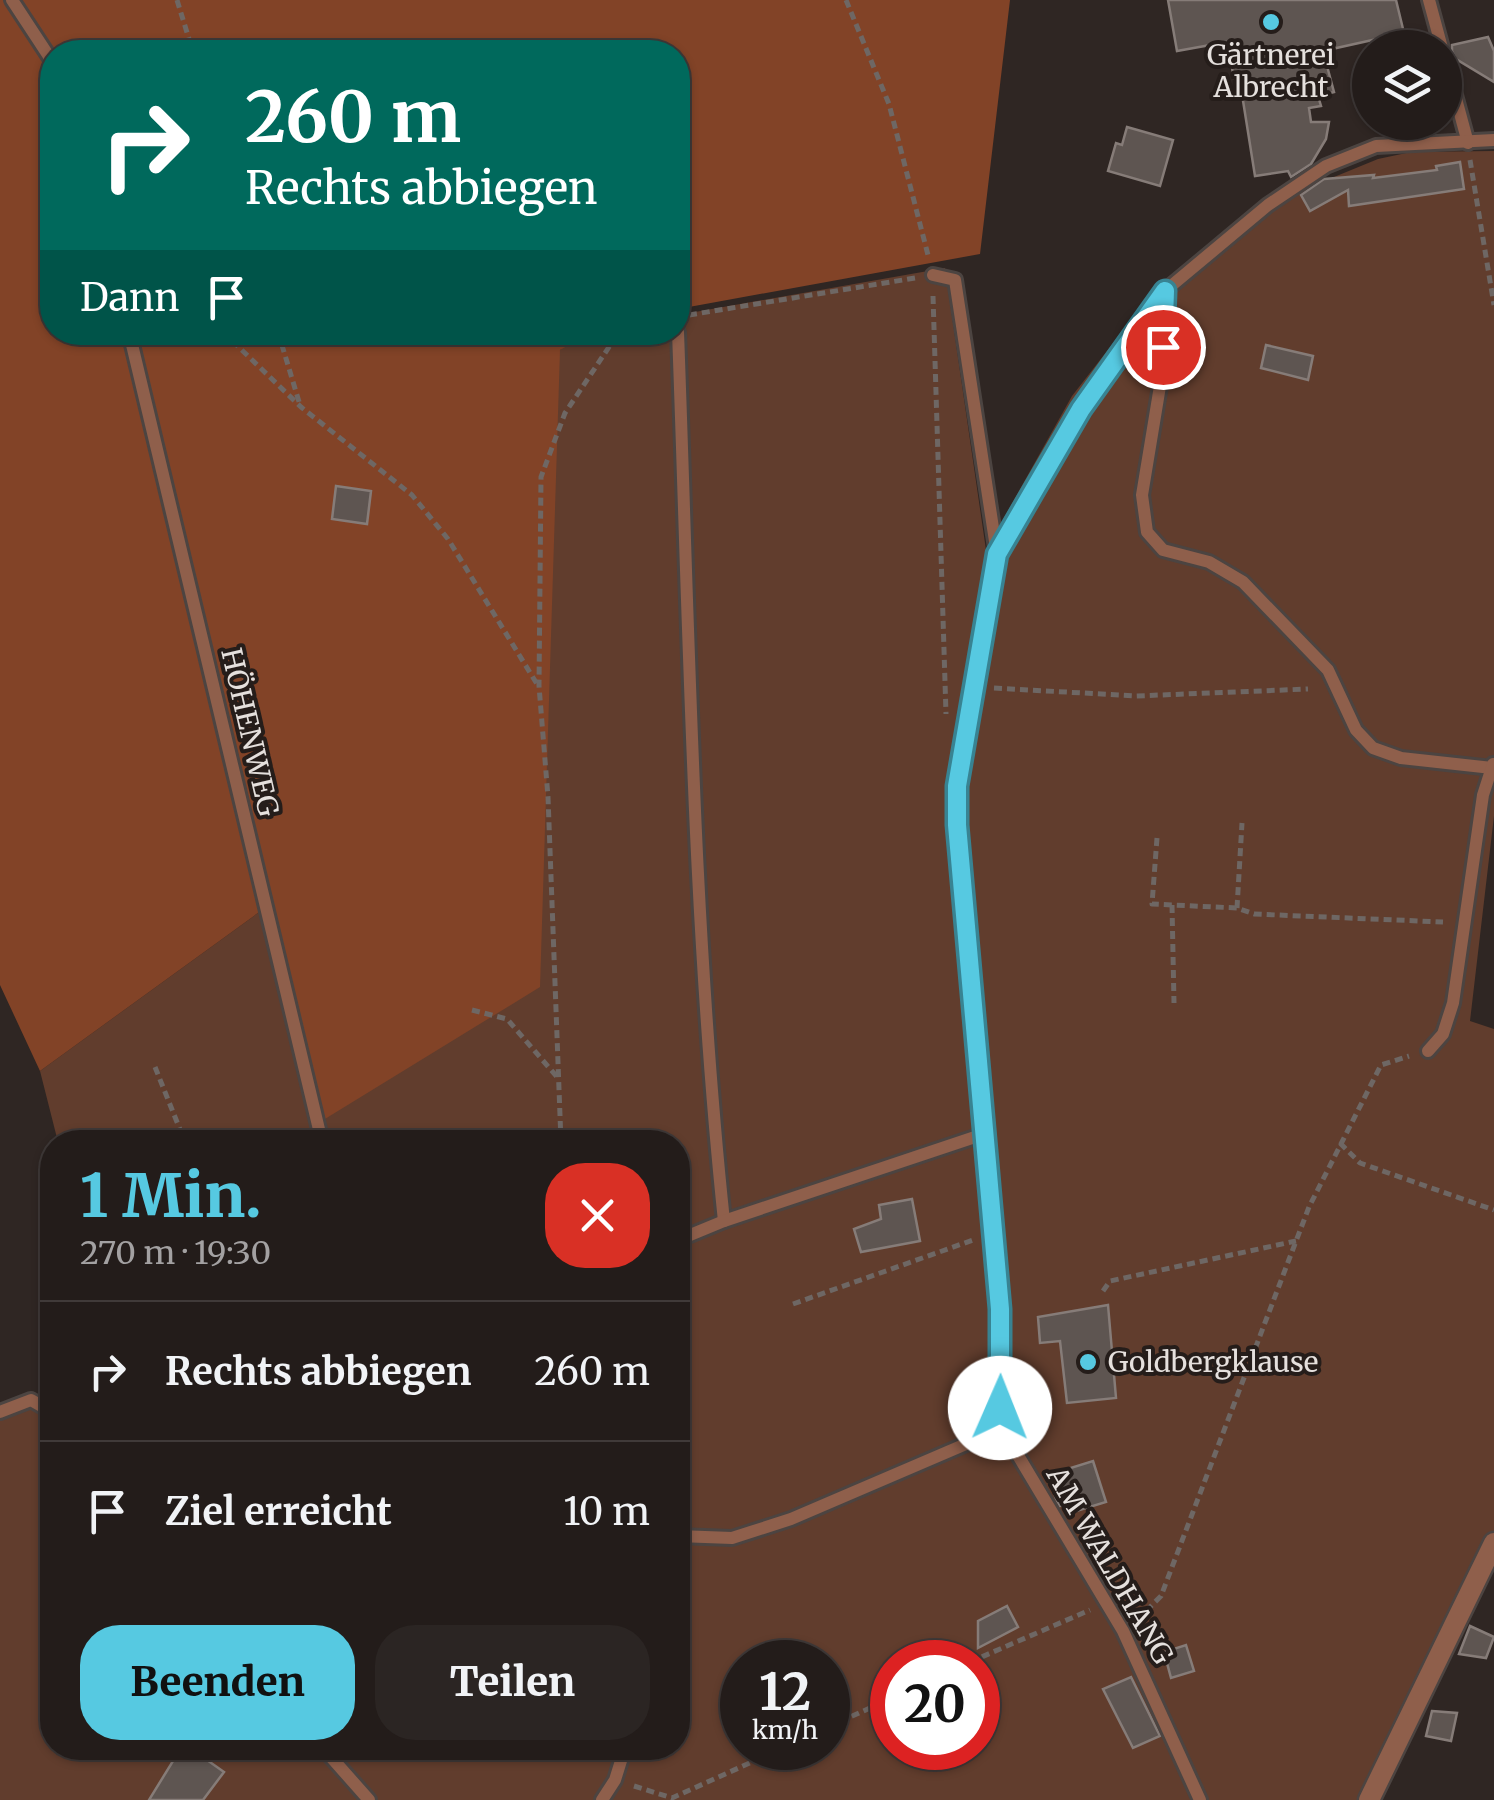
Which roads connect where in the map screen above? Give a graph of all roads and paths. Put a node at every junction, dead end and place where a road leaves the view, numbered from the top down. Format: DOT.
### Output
graph roads {
  1 [pos="12,0"];
  2 [pos="176,0"];
  3 [pos="846,0"];
  4 [pos="1430,0"];
  5 [pos="1438,30"];
  6 [pos="189,40"];
  7 [pos="40,43"];
  8 [pos="1462,121"];
  9 [pos="1494,140"];
  10 [pos="1468,143"];
  11 [pos="933,274"];
  12 [pos="1165,291"];
  13 [pos="1494,306"];
  14 [pos="690,315"];
  15 [pos="133,345"];
  16 [pos="236,345"];
  17 [pos="282,345"];
  18 [pos="610,345"];
  19 [pos="679,345"];
  20 [pos="301,408"];
  21 [pos="997,554"];
  22 [pos="538,686"];
  23 [pos="976,687"];
  24 [pos="1308,689"];
  25 [pos="946,724"];
  26 [pos="1493,765"];
  27 [pos="1489,797"];
  28 [pos="1242,824"];
  29 [pos="1157,838"];
  30 [pos="1172,905"];
  31 [pos="1237,908"];
  32 [pos="1466,923"];
  33 [pos="1174,1003"];
  34 [pos="472,1010"];
  35 [pos="1428,1051"];
  36 [pos="155,1066"];
  37 [pos="560,1080"];
  38 [pos="180,1130"];
  39 [pos="319,1130"];
  40 [pos="561,1130"];
  41 [pos="984,1134"];
  42 [pos="1340,1143"];
  43 [pos="1494,1210"];
  44 [pos="724,1221"];
  45 [pos="993,1233"];
  46 [pos="690,1235"];
  47 [pos="1296,1241"];
  48 [pos="1103,1291"];
  49 [pos="792,1304"];
  50 [pos="40,1405"];
  51 [pos="0,1412"];
  52 [pos="992,1427"];
  53 [pos="690,1536"];
  54 [pos="1494,1544"];
  55 [pos="1106,1603"];
  56 [pos="1123,1631"];
  57 [pos="1000,1649"];
  58 [pos="333,1760"];
  59 [pos="621,1760"];
  60 [pos="734,1770"];
  61 [pos="615,1780"];
  62 [pos="369,1800"];
  63 [pos="602,1800"];
  64 [pos="1200,1800"];
  65 [pos="1370,1800"];
  1 -- 7 [label="lane"];
  2 -- 6 [label="path"];
  3 -- 11 [label="path"];
  4 -- 5 [label="lane"];
  8 -- 10 [label="lane"];
  9 -- 10 [label="lane"];
  10 -- 12 [label="lane"];
  10 -- 13 [label="path"];
  11 -- 14 [label="path"];
  11 -- 21 [label="lane"];
  11 -- 25 [label="path"];
  12 -- 21 [label="lane"];
  12 -- 26 [label="lane"];
  15 -- 39 [label="lane, HÖHENWEG"];
  16 -- 20 [label="path"];
  17 -- 20 [label="path"];
  18 -- 22 [label="path"];
  19 -- 44 [label="lane"];
  20 -- 22 [label="path"];
  21 -- 23 [label="lane"];
  22 -- 37 [label="path"];
  23 -- 24 [label="path"];
  23 -- 41 [label="lane"];
  26 -- 27 [label="lane"];
  27 -- 32 [label="lane"];
  28 -- 31 [label="path"];
  29 -- 30 [label="path"];
  30 -- 31 [label="path"];
  30 -- 33 [label="path"];
  31 -- 32 [label="path"];
  32 -- 35 [label="lane"];
  34 -- 37 [label="path"];
  35 -- 42 [label="path"];
  36 -- 38 [label="path"];
  37 -- 40 [label="path"];
  41 -- 44 [label="lane"];
  41 -- 45 [label="lane"];
  42 -- 43 [label="path"];
  42 -- 47 [label="path"];
  44 -- 46 [label="lane"];
  45 -- 49 [label="path"];
  45 -- 52 [label="lane"];
  47 -- 48 [label="path"];
  47 -- 56 [label="path"];
  50 -- 51 [label="lane"];
  52 -- 53 [label="lane"];
  52 -- 55 [label="lane, AM WALDHANG"];
  54 -- 65 [label="street"];
  55 -- 56 [label="lane, AM WALDHANG"];
  55 -- 57 [label="path"];
  56 -- 64 [label="lane, AM WALDHANG"];
  58 -- 62 [label="lane"];
  59 -- 61 [label="lane"];
  60 -- 61 [label="path"];
  61 -- 63 [label="lane"];
}
